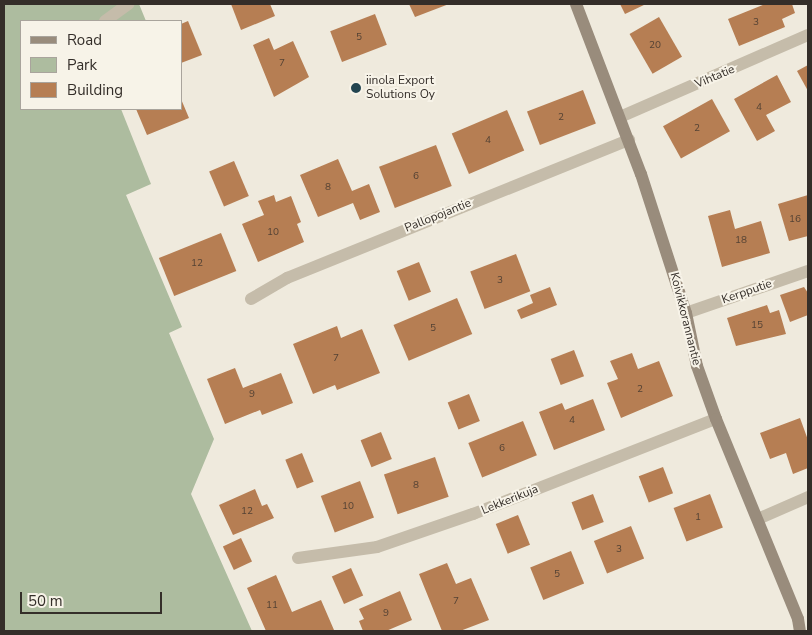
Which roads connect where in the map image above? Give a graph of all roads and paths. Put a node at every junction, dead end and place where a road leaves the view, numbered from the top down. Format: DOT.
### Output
graph roads {
  1 [pos="128,4"];
  2 [pos="576,4"];
  3 [pos="107,20"];
  4 [pos="808,35"];
  5 [pos="620,117"];
  6 [pos="629,140"];
  7 [pos="808,270"];
  8 [pos="251,299"];
  9 [pos="686,313"];
  10 [pos="716,419"];
  11 [pos="808,497"];
  12 [pos="758,519"];
  13 [pos="298,558"];
  14 [pos="800,631"];
  1 -- 3 [label="street"];
  2 -- 5 [label="street, Koivikkorannantie"];
  4 -- 5 [label="street, Vihtatie"];
  5 -- 6 [label="street, Koivikkorannantie"];
  6 -- 8 [label="street, Pallopojantie"];
  6 -- 9 [label="street, Koivikkorannantie"];
  7 -- 9 [label="street, Kerpputie"];
  9 -- 10 [label="street, Koivikkorannantie"];
  10 -- 12 [label="street, Koivikkorannantie"];
  10 -- 13 [label="street, Lekkerikuja"];
  11 -- 12 [label="street"];
  12 -- 14 [label="street, Koivikkorannantie"];
}
